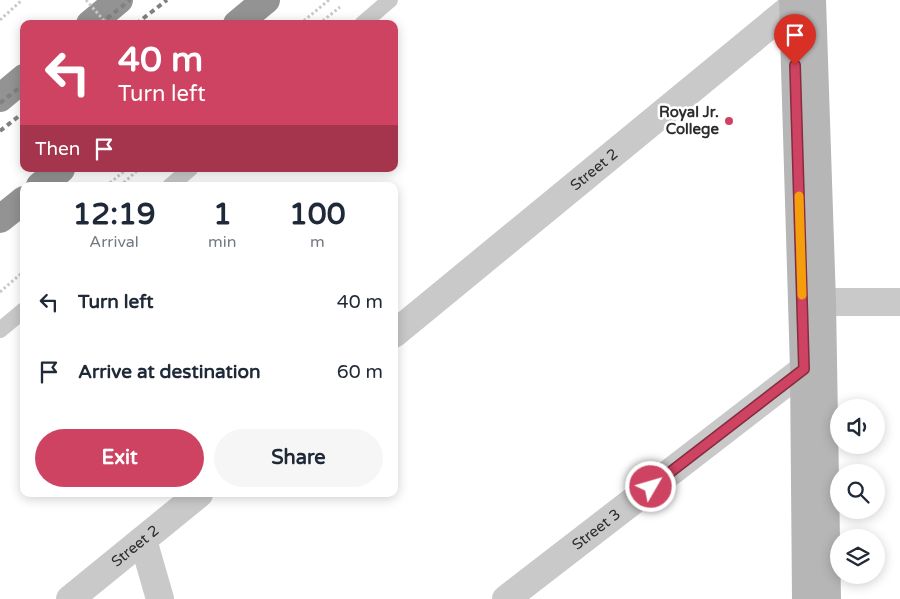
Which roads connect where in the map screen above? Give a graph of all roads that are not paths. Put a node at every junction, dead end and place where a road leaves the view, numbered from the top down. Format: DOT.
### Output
graph roads {
  1 [pos="119,0"];
  2 [pos="266,0"];
  3 [pos="390,0"];
  4 [pos="799,2"];
  5 [pos="95,20"];
  6 [pos="242,20"];
  7 [pos="367,20"];
  8 [pos="20,81"];
  9 [pos="0,98"];
  10 [pos="57,172"];
  11 [pos="186,172"];
  12 [pos="45,182"];
  13 [pos="175,182"];
  14 [pos="20,203"];
  15 [pos="0,219"];
  16 [pos="828,302"];
  17 [pos="900,302"];
  18 [pos="20,313"];
  19 [pos="0,330"];
  20 [pos="398,331"];
  21 [pos="804,369"];
  22 [pos="195,497"];
  23 [pos="143,540"];
  24 [pos="528,591"];
  25 [pos="70,599"];
  26 [pos="160,599"];
  27 [pos="506,599"];
  28 [pos="806,599"];
  29 [pos="827,599"];
  1 -- 5 [label="highway"];
  2 -- 6 [label="highway"];
  3 -- 7 [label="lane"];
  4 -- 16 [label="main road"];
  4 -- 20 [label="street, Street 2"];
  4 -- 21 [label="main road"];
  8 -- 9 [label="highway"];
  10 -- 12 [label="highway"];
  11 -- 13 [label="lane"];
  14 -- 15 [label="highway"];
  16 -- 17 [label="street"];
  16 -- 29 [label="main road"];
  18 -- 19 [label="lane"];
  21 -- 24 [label="street, Street 3"];
  21 -- 28 [label="main road"];
  22 -- 23 [label="street, Street 2"];
  23 -- 25 [label="street, Street 2"];
  23 -- 26 [label="street"];
  24 -- 27 [label="street, Street 3"];
}
